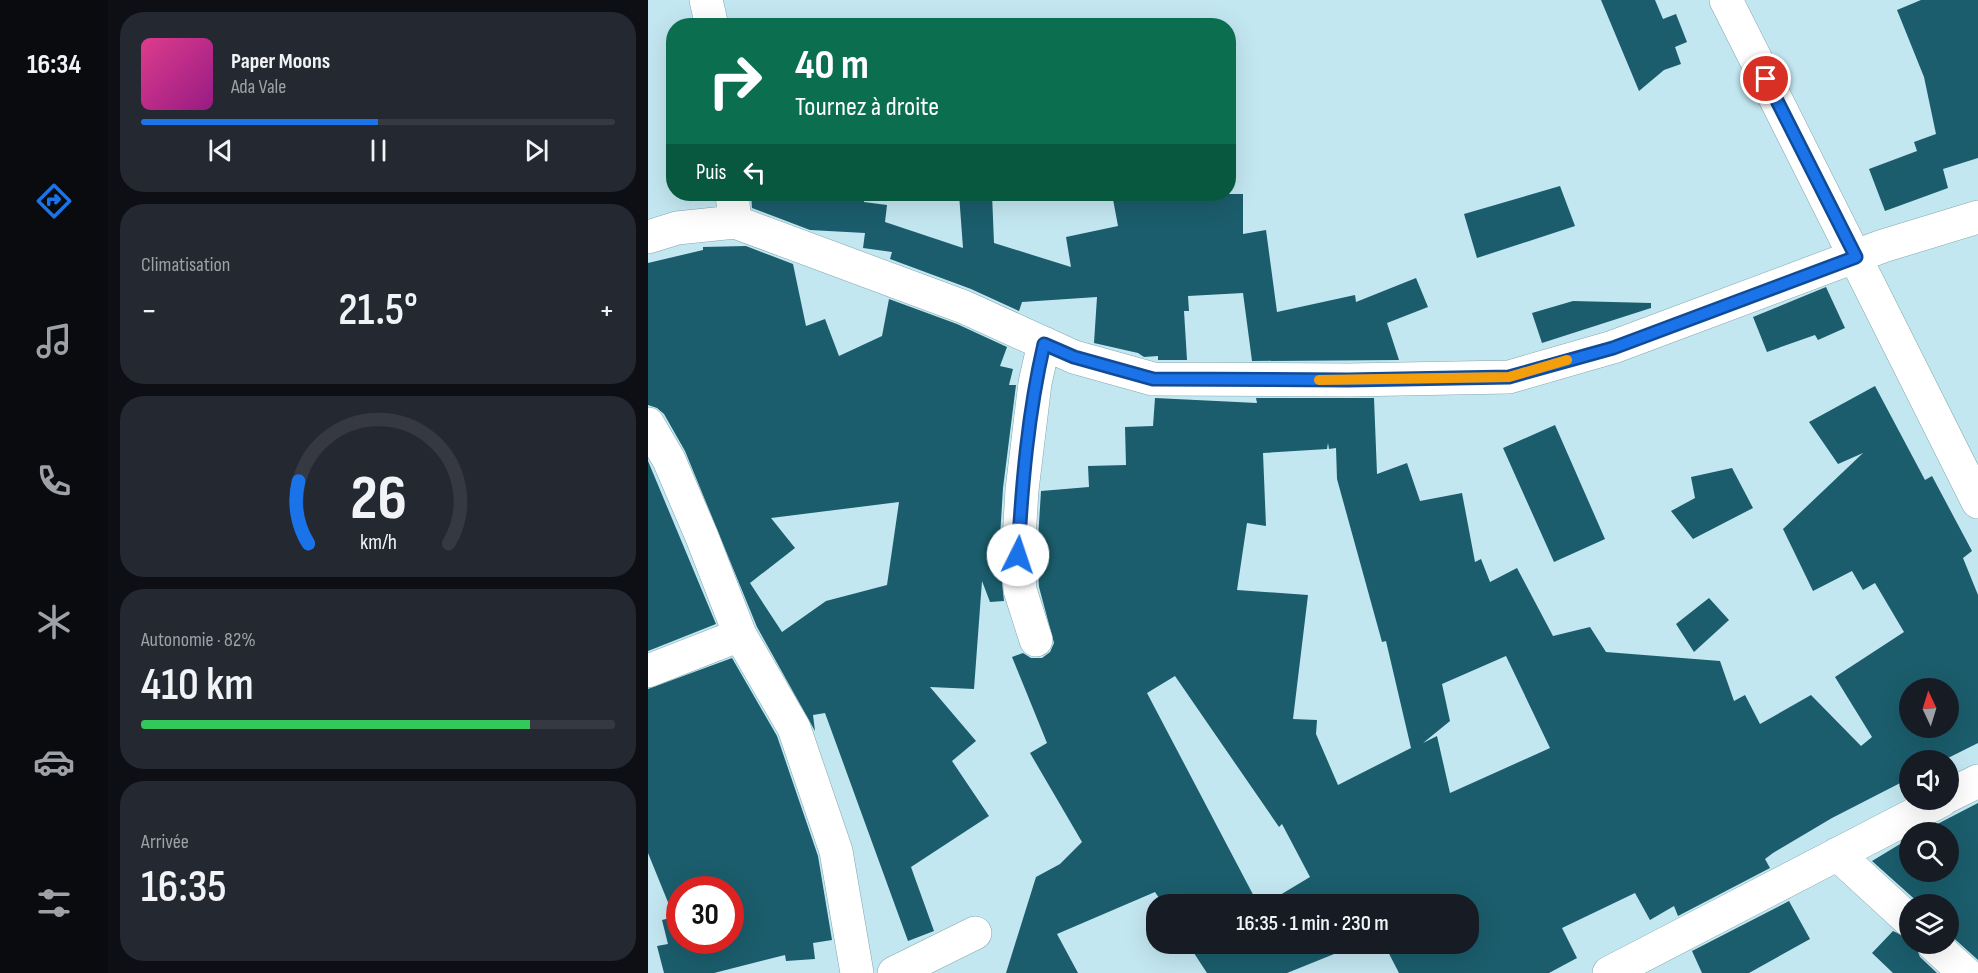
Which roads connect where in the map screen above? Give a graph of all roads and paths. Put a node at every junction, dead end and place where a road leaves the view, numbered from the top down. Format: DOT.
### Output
graph roads {
  1 [pos="706,0"];
  2 [pos="1725,0"];
  3 [pos="710,18"];
  4 [pos="734,208"];
  5 [pos="1978,218"];
  6 [pos="648,237"];
  7 [pos="1856,257"];
  8 [pos="1044,344"];
  9 [pos="648,424"];
  10 [pos="1978,502"];
  11 [pos="740,635"];
  12 [pos="1036,639"];
  13 [pos="648,671"];
  14 [pos="1978,781"];
  15 [pos="1959,790"];
  16 [pos="1923,810"];
  17 [pos="1837,854"];
  18 [pos="1899,911"];
  19 [pos="975,933"];
  20 [pos="1944,954"];
  21 [pos="857,973"];
  22 [pos="894,973"];
  23 [pos="1609,973"];
  24 [pos="1965,973"];
  1 -- 3 [label="street"];
  2 -- 7 [label="street"];
  4 -- 6 [label="street"];
  4 -- 8 [label="street"];
  5 -- 7 [label="street"];
  7 -- 8 [label="street"];
  7 -- 10 [label="street"];
  8 -- 12 [label="street"];
  9 -- 11 [label="street"];
  11 -- 13 [label="street"];
  11 -- 21 [label="street"];
  14 -- 15 [label="street"];
  16 -- 17 [label="street"];
  17 -- 18 [label="street"];
  17 -- 23 [label="street"];
  19 -- 22 [label="street"];
  20 -- 24 [label="street"];
}
